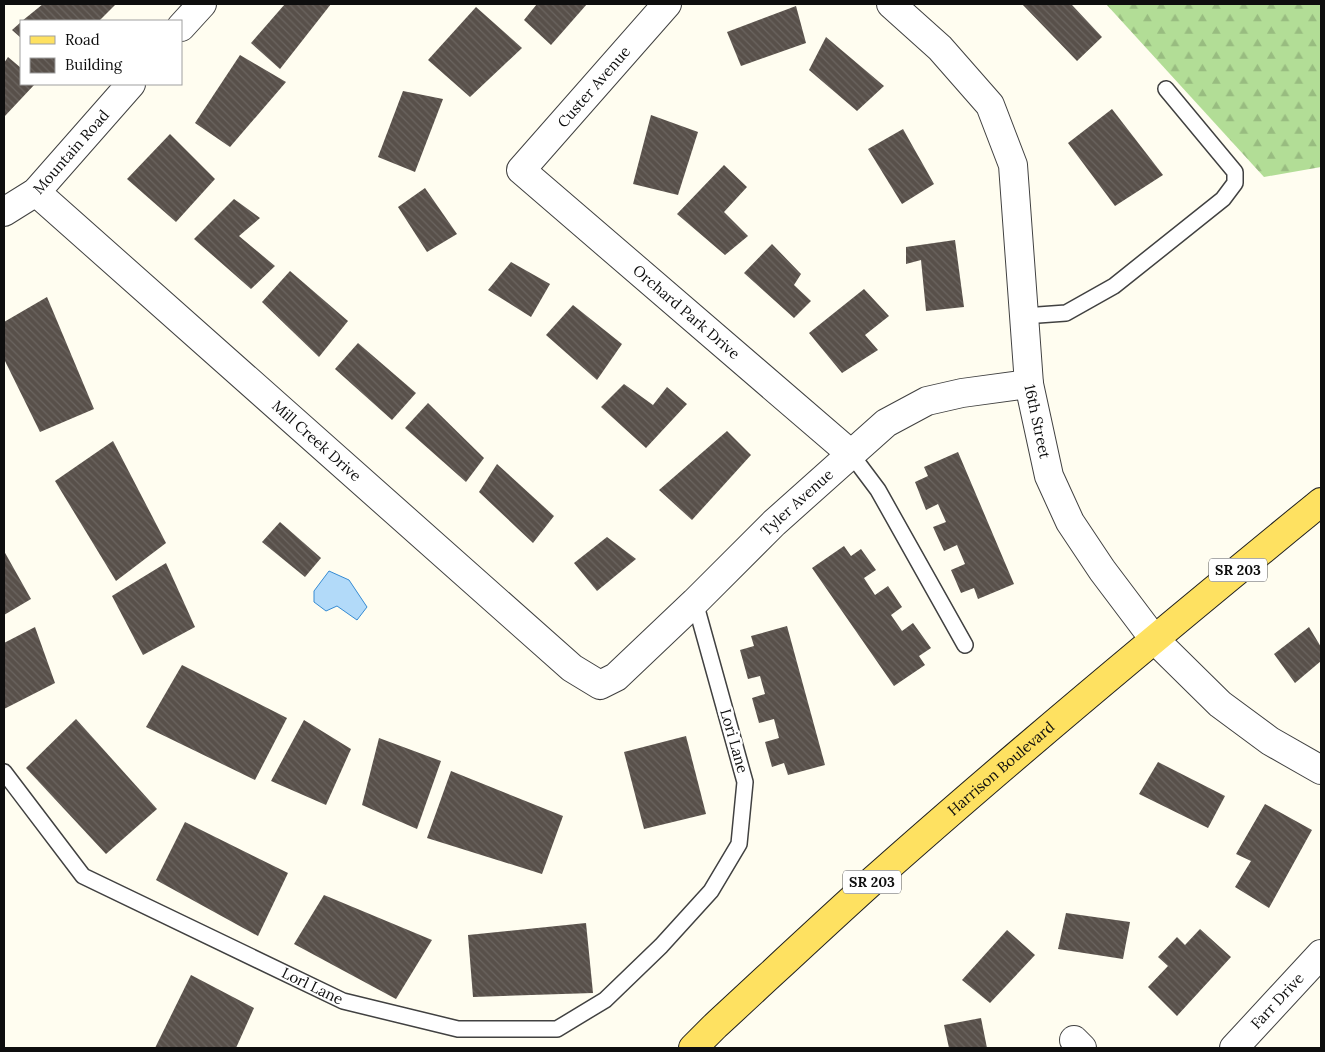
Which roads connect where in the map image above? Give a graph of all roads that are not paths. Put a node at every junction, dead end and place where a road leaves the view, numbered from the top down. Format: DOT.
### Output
graph roads {
  1 [pos="202,4"];
  2 [pos="667,4"];
  3 [pos="891,4"];
  4 [pos="182,26"];
  5 [pos="130,85"];
  6 [pos="1166,89"];
  7 [pos="521,170"];
  8 [pos="36,192"];
  9 [pos="4,212"];
  10 [pos="1024,316"];
  11 [pos="1028,384"];
  12 [pos="851,454"];
  13 [pos="1321,502"];
  14 [pos="695,602"];
  15 [pos="1154,638"];
  16 [pos="965,645"];
  17 [pos="600,685"];
  18 [pos="1321,770"];
  19 [pos="4,772"];
  20 [pos="661,946"];
  21 [pos="1321,954"];
  22 [pos="693,1048"];
  23 [pos="1234,1048"];
  1 -- 4 [label="street"];
  2 -- 7 [label="street, Custer Avenue"];
  3 -- 10 [label="street, 16th Street"];
  5 -- 8 [label="street, Mountain Road"];
  6 -- 10 [label="lane"];
  7 -- 12 [label="street, Orchard Park Drive"];
  8 -- 9 [label="street, Mountain Road"];
  8 -- 17 [label="street, Mill Creek Drive"];
  10 -- 11 [label="street, 16th Street"];
  11 -- 12 [label="street, Tyler Avenue"];
  11 -- 15 [label="street, 16th Street"];
  12 -- 14 [label="street, Tyler Avenue"];
  12 -- 16 [label="lane"];
  13 -- 15 [label="main road, Harrison Boulevard / SR 203"];
  14 -- 17 [label="street, Tyler Avenue"];
  14 -- 20 [label="lane, Lori Lane"];
  15 -- 18 [label="street, 16th Street"];
  15 -- 22 [label="main road, Harrison Boulevard / SR 203"];
  19 -- 20 [label="lane, Lorl Lane"];
  21 -- 23 [label="street, Farr Drive"];
}
